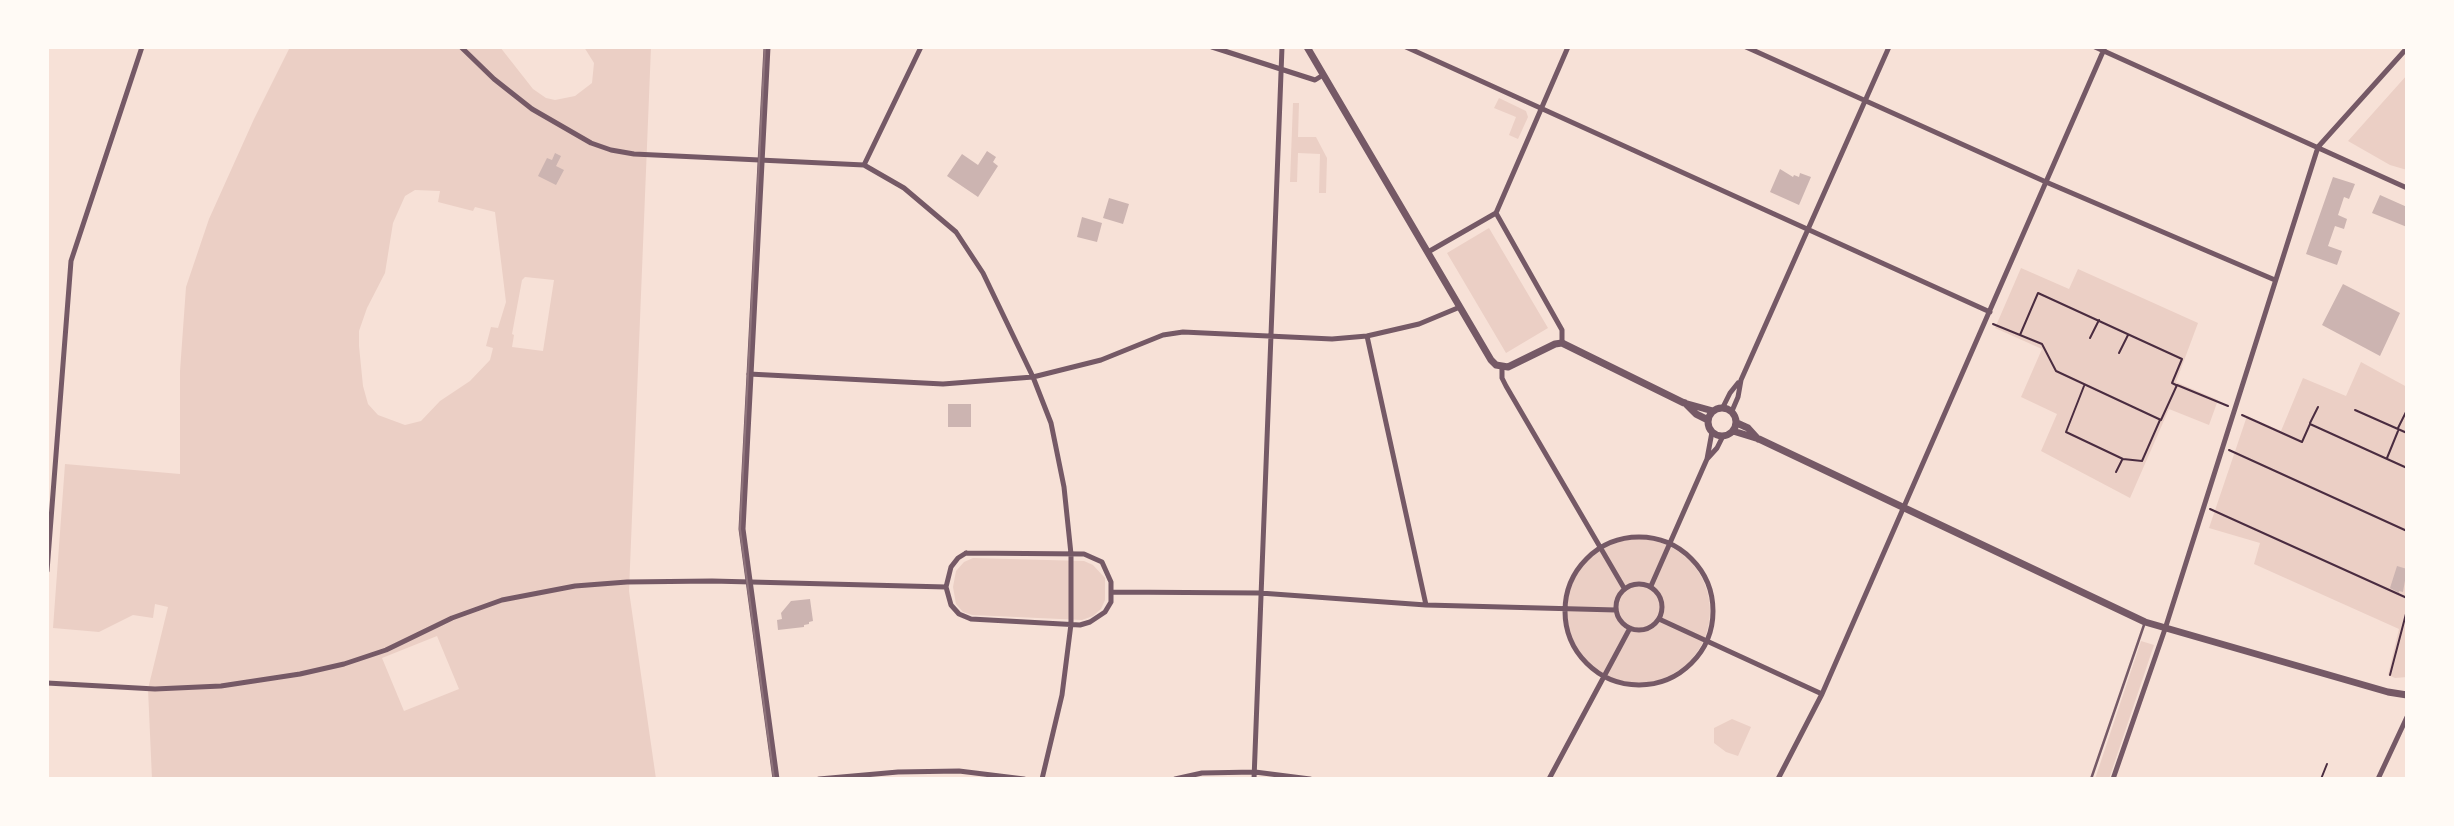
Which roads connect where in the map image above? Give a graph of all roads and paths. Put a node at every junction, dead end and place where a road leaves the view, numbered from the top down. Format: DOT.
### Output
graph roads {
  1 [pos="142,47"];
  2 [pos="461,47"];
  3 [pos="767,47"];
  4 [pos="921,47"];
  5 [pos="1212,47"];
  6 [pos="1282,47"];
  7 [pos="1307,47"];
  8 [pos="1406,47"];
  9 [pos="1569,47"];
  10 [pos="1746,47"];
  11 [pos="1889,47"];
  12 [pos="2095,47"];
  13 [pos="2407,48"];
  14 [pos="2104,49"];
  15 [pos="1280,69"];
  16 [pos="1323,75"];
  17 [pos="1865,100"];
  18 [pos="1542,107"];
  19 [pos="2318,147"];
  20 [pos="761,160"];
  21 [pos="863,165"];
  22 [pos="2046,183"];
  23 [pos="2407,188"];
  24 [pos="1496,213"];
  25 [pos="1808,229"];
  26 [pos="1428,252"];
  27 [pos="2275,280"];
  28 [pos="1460,307"];
  29 [pos="1990,312"];
  30 [pos="2099,320"];
  31 [pos="1985,322"];
  32 [pos="2129,334"];
  33 [pos="2020,335"];
  34 [pos="1367,336"];
  35 [pos="1272,337"];
  36 [pos="2090,338"];
  37 [pos="1562,343"];
  38 [pos="2119,353"];
  39 [pos="1503,367"];
  40 [pos="750,374"];
  41 [pos="1033,377"];
  42 [pos="1741,380"];
  43 [pos="2085,385"];
  44 [pos="2177,385"];
  45 [pos="1684,403"];
  46 [pos="1723,407"];
  47 [pos="2318,407"];
  48 [pos="2235,408"];
  49 [pos="2355,410"];
  50 [pos="2407,410"];
  51 [pos="1713,411"];
  52 [pos="1732,411"];
  53 [pos="2245,417"];
  54 [pos="1708,419"];
  55 [pos="2161,420"];
  56 [pos="1737,423"];
  57 [pos="2310,424"];
  58 [pos="2398,430"];
  59 [pos="1733,431"];
  60 [pos="1712,432"];
  61 [pos="2407,433"];
  62 [pos="1723,436"];
  63 [pos="1759,439"];
  64 [pos="2233,452"];
  65 [pos="1707,459"];
  66 [pos="2123,459"];
  67 [pos="2387,459"];
  68 [pos="2407,468"];
  69 [pos="2116,472"];
  70 [pos="1904,508"];
  71 [pos="2213,511"];
  72 [pos="2407,531"];
  73 [pos="1670,542"];
  74 [pos="1600,547"];
  75 [pos="1071,554"];
  76 [pos="47,571"];
  77 [pos="748,582"];
  78 [pos="1651,586"];
  79 [pos="946,587"];
  80 [pos="1624,588"];
  81 [pos="1112,592"];
  82 [pos="1260,593"];
  83 [pos="2407,598"];
  84 [pos="1426,605"];
  85 [pos="1564,608"];
  86 [pos="1616,610"];
  87 [pos="2407,610"];
  88 [pos="1659,620"];
  89 [pos="2145,622"];
  90 [pos="1071,624"];
  91 [pos="1630,628"];
  92 [pos="2165,629"];
  93 [pos="1708,640"];
  94 [pos="2390,676"];
  95 [pos="1603,677"];
  96 [pos="47,683"];
  97 [pos="1822,694"];
  98 [pos="2407,695"];
  99 [pos="2407,718"];
  100 [pos="2327,764"];
  101 [pos="1254,775"];
  102 [pos="776,779"];
  103 [pos="819,779"];
  104 [pos="1024,779"];
  105 [pos="1042,779"];
  106 [pos="1175,779"];
  107 [pos="1310,779"];
  108 [pos="1549,779"];
  109 [pos="1778,779"];
  110 [pos="2091,779"];
  111 [pos="2113,779"];
  112 [pos="2321,779"];
  113 [pos="2378,779"];
  1 -- 76 [label="street"];
  2 -- 20 [label="street"];
  3 -- 20 [label="street"];
  4 -- 21 [label="street"];
  5 -- 15 [label="street"];
  6 -- 15 [label="street"];
  7 -- 16 [label="street"];
  8 -- 18 [label="street"];
  9 -- 18 [label="street"];
  10 -- 17 [label="street"];
  11 -- 17 [label="street"];
  12 -- 14 [label="street"];
  13 -- 19 [label="street"];
  14 -- 19 [label="street"];
  14 -- 22 [label="street"];
  15 -- 16 [label="street"];
  15 -- 35 [label="street"];
  16 -- 26 [label="street"];
  17 -- 22 [label="street"];
  17 -- 25 [label="street"];
  18 -- 24 [label="street"];
  18 -- 25 [label="street"];
  19 -- 23 [label="street"];
  19 -- 27 [label="street"];
  20 -- 21 [label="street"];
  20 -- 40 [label="street"];
  21 -- 41 [label="street"];
  22 -- 27 [label="street"];
  22 -- 29 [label="street"];
  24 -- 26 [label="street"];
  24 -- 37 [label="street"];
  25 -- 29 [label="street"];
  25 -- 42 [label="street"];
  26 -- 28 [label="street"];
  27 -- 48 [label="street"];
  28 -- 34 [label="street"];
  28 -- 39 [label="street"];
  29 -- 31 [label="street"];
  30 -- 32 [label="path"];
  30 -- 33 [label="path"];
  30 -- 36 [label="path"];
  31 -- 33 [label="path"];
  31 -- 70 [label="street"];
  32 -- 38 [label="path"];
  32 -- 44 [label="path"];
  33 -- 43 [label="path"];
  34 -- 35 [label="street"];
  34 -- 84 [label="street"];
  35 -- 41 [label="street"];
  35 -- 82 [label="street"];
  37 -- 39 [label="street"];
  37 -- 45 [label="street"];
  39 -- 74 [label="street"];
  40 -- 41 [label="street"];
  40 -- 77 [label="street"];
  41 -- 75 [label="street"];
  42 -- 46 [label="street"];
  42 -- 52 [label="street"];
  43 -- 55 [label="path"];
  43 -- 66 [label="path"];
  44 -- 48 [label="path"];
  44 -- 55 [label="path"];
  45 -- 51 [label="street"];
  45 -- 54 [label="street"];
  46 -- 51 [label="street"];
  46 -- 52 [label="street"];
  47 -- 57 [label="path"];
  48 -- 92 [label="street"];
  49 -- 58 [label="path"];
  50 -- 58 [label="path"];
  51 -- 54 [label="street"];
  52 -- 56 [label="street"];
  53 -- 57 [label="path"];
  54 -- 60 [label="street"];
  55 -- 66 [label="path"];
  56 -- 59 [label="street"];
  56 -- 63 [label="street"];
  57 -- 67 [label="path"];
  58 -- 61 [label="path"];
  58 -- 67 [label="path"];
  59 -- 62 [label="street"];
  59 -- 63 [label="street"];
  60 -- 62 [label="street"];
  60 -- 65 [label="street"];
  62 -- 65 [label="street"];
  63 -- 70 [label="street"];
  64 -- 72 [label="path"];
  65 -- 73 [label="street"];
  66 -- 69 [label="path"];
  67 -- 68 [label="path"];
  70 -- 89 [label="street"];
  70 -- 97 [label="street"];
  71 -- 83 [label="path"];
  73 -- 74 [label="street"];
  73 -- 78 [label="street"];
  73 -- 93 [label="street"];
  74 -- 80 [label="street"];
  74 -- 85 [label="street"];
  75 -- 79 [label="street"];
  75 -- 81 [label="street"];
  75 -- 90 [label="street"];
  77 -- 79 [label="street"];
  77 -- 96 [label="street"];
  77 -- 102 [label="street"];
  78 -- 80 [label="street"];
  78 -- 88 [label="street"];
  79 -- 90 [label="street"];
  80 -- 86 [label="street"];
  81 -- 82 [label="street"];
  81 -- 90 [label="street"];
  82 -- 84 [label="street"];
  82 -- 101 [label="street"];
  84 -- 85 [label="street"];
  85 -- 86 [label="street"];
  85 -- 95 [label="street"];
  86 -- 91 [label="street"];
  87 -- 94 [label="path"];
  88 -- 91 [label="street"];
  88 -- 93 [label="street"];
  89 -- 92 [label="street"];
  89 -- 110 [label="lane"];
  90 -- 105 [label="street"];
  91 -- 95 [label="street"];
  92 -- 98 [label="street"];
  92 -- 111 [label="street"];
  93 -- 95 [label="street"];
  93 -- 97 [label="street"];
  95 -- 108 [label="street"];
  97 -- 109 [label="street"];
  99 -- 113 [label="street"];
  100 -- 112 [label="path"];
  101 -- 106 [label="street"];
  101 -- 107 [label="street"];
  103 -- 104 [label="street"];
}
